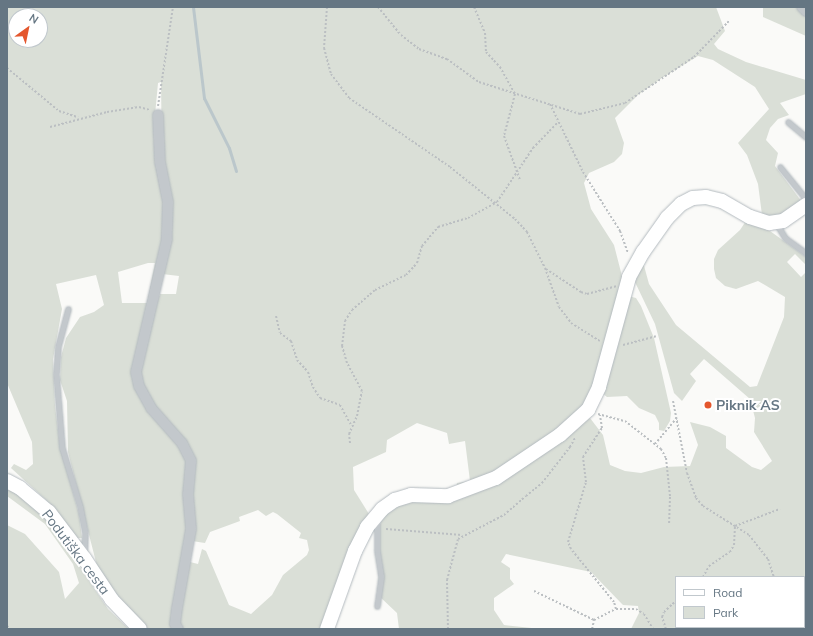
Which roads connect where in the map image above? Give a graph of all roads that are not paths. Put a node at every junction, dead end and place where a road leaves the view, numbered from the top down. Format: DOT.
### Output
graph roads {
  1 [pos="802,7"];
  2 [pos="806,11"];
  3 [pos="158,115"];
  4 [pos="788,122"];
  5 [pos="806,137"];
  6 [pos="780,167"];
  7 [pos="806,199"];
  8 [pos="806,205"];
  9 [pos="775,223"];
  10 [pos="806,252"];
  11 [pos="68,309"];
  12 [pos="7,481"];
  13 [pos="376,514"];
  14 [pos="84,558"];
  15 [pos="376,606"];
  16 [pos="140,629"];
  17 [pos="178,629"];
  18 [pos="327,629"];
  1 -- 2 [label="street"];
  3 -- 17 [label="street"];
  4 -- 5 [label="lane"];
  6 -- 7 [label="lane"];
  8 -- 9 [label="street"];
  9 -- 10 [label="lane"];
  9 -- 13 [label="street"];
  11 -- 14 [label="lane"];
  12 -- 14 [label="street, Podutiška cesta"];
  13 -- 15 [label="lane"];
  13 -- 18 [label="street"];
  14 -- 16 [label="street, Podutiška cesta"];
}
